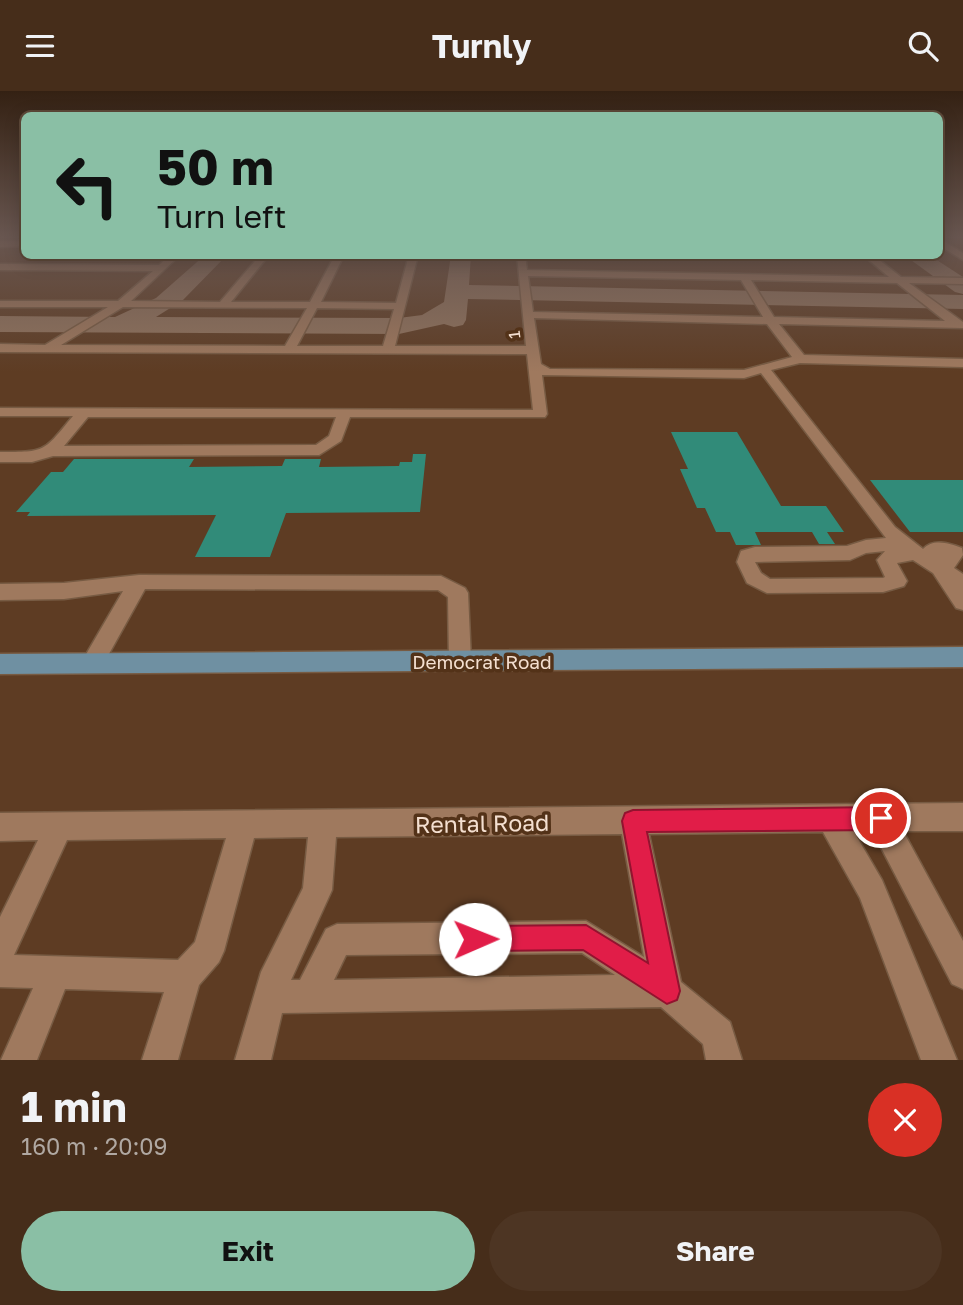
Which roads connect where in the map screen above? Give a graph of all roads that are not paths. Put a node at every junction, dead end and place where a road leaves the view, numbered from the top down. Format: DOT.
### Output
graph roads {
  1 [pos="147,281"];
  2 [pos="242,281"];
  3 [pos="326,281"];
  4 [pos="407,281"];
  5 [pos="524,281"];
  6 [pos="747,281"];
  7 [pos="900,281"];
  8 [pos="0,304"];
  9 [pos="121,305"];
  10 [pos="223,305"];
  11 [pos="314,305"];
  12 [pos="400,306"];
  13 [pos="528,315"];
  14 [pos="770,320"];
  15 [pos="960,325"];
  16 [pos="0,348"];
  17 [pos="47,348"];
  18 [pos="289,349"];
  19 [pos="388,349"];
  20 [pos="532,350"];
  21 [pos="800,359"];
  22 [pos="963,363"];
  23 [pos="535,366"];
  24 [pos="763,368"];
  25 [pos="0,412"];
  26 [pos="85,412"];
  27 [pos="344,413"];
  28 [pos="52,451"];
  29 [pos="0,457"];
  30 [pos="911,552"];
  31 [pos="946,559"];
  32 [pos="139,582"];
  33 [pos="963,583"];
  34 [pos="0,592"];
  35 [pos="963,602"];
  36 [pos="963,657"];
  37 [pos="460,661"];
  38 [pos="92,663"];
  39 [pos="0,664"];
  40 [pos="963,817"];
  41 [pos="881,818"];
  42 [pos="831,819"];
  43 [pos="633,821"];
  44 [pos="323,825"];
  45 [pos="243,826"];
  46 [pos="0,827"];
  47 [pos="59,827"];
  48 [pos="0,951"];
  49 [pos="0,971"];
  50 [pos="57,972"];
  51 [pos="963,973"];
  52 [pos="185,976"];
  53 [pos="667,991"];
  54 [pos="309,996"];
  55 [pos="270,997"];
  56 [pos="19,1060"];
  57 [pos="160,1060"];
  58 [pos="253,1060"];
  59 [pos="724,1060"];
  60 [pos="939,1060"];
  1 -- 9 [label="street"];
  2 -- 10 [label="street"];
  3 -- 11 [label="street"];
  4 -- 12 [label="street"];
  5 -- 13 [label="street"];
  6 -- 14 [label="street"];
  7 -- 15 [label="street"];
  8 -- 9 [label="street"];
  9 -- 10 [label="street"];
  9 -- 17 [label="street"];
  10 -- 11 [label="street"];
  11 -- 12 [label="street"];
  11 -- 18 [label="street"];
  12 -- 19 [label="street"];
  13 -- 14 [label="street, 1"];
  13 -- 20 [label="street, 1"];
  14 -- 15 [label="street, 1"];
  14 -- 21 [label="street"];
  16 -- 17 [label="street"];
  17 -- 18 [label="street"];
  18 -- 19 [label="street"];
  19 -- 20 [label="street"];
  20 -- 23 [label="street, 1"];
  21 -- 22 [label="street"];
  21 -- 24 [label="street"];
  23 -- 24 [label="street"];
  23 -- 27 [label="street, 1"];
  24 -- 30 [label="street"];
  25 -- 26 [label="street"];
  26 -- 27 [label="street"];
  26 -- 28 [label="street"];
  27 -- 28 [label="street"];
  28 -- 29 [label="street"];
  30 -- 30 [label="street"];
  30 -- 31 [label="street"];
  31 -- 33 [label="street"];
  31 -- 35 [label="street"];
  32 -- 34 [label="street"];
  32 -- 37 [label="street"];
  32 -- 38 [label="street"];
  36 -- 37 [label="main road, Democrat Road"];
  37 -- 38 [label="main road, Democrat Road"];
  38 -- 39 [label="main road, Democrat Road"];
  40 -- 41 [label="street, Rental Road"];
  41 -- 42 [label="street, Rental Road"];
  41 -- 51 [label="street"];
  42 -- 43 [label="street, Rental Road"];
  42 -- 60 [label="street"];
  43 -- 44 [label="street, Rental Road"];
  43 -- 53 [label="street"];
  44 -- 45 [label="street, Rental Road"];
  44 -- 55 [label="street"];
  45 -- 47 [label="street, Rental Road"];
  45 -- 52 [label="street"];
  46 -- 47 [label="street, Rental Road"];
  47 -- 48 [label="street"];
  49 -- 50 [label="lane"];
  50 -- 52 [label="lane"];
  50 -- 56 [label="street"];
  52 -- 57 [label="street"];
  53 -- 54 [label="street"];
  53 -- 54 [label="street"];
  53 -- 59 [label="street"];
  54 -- 55 [label="street"];
  55 -- 58 [label="street"];
}
